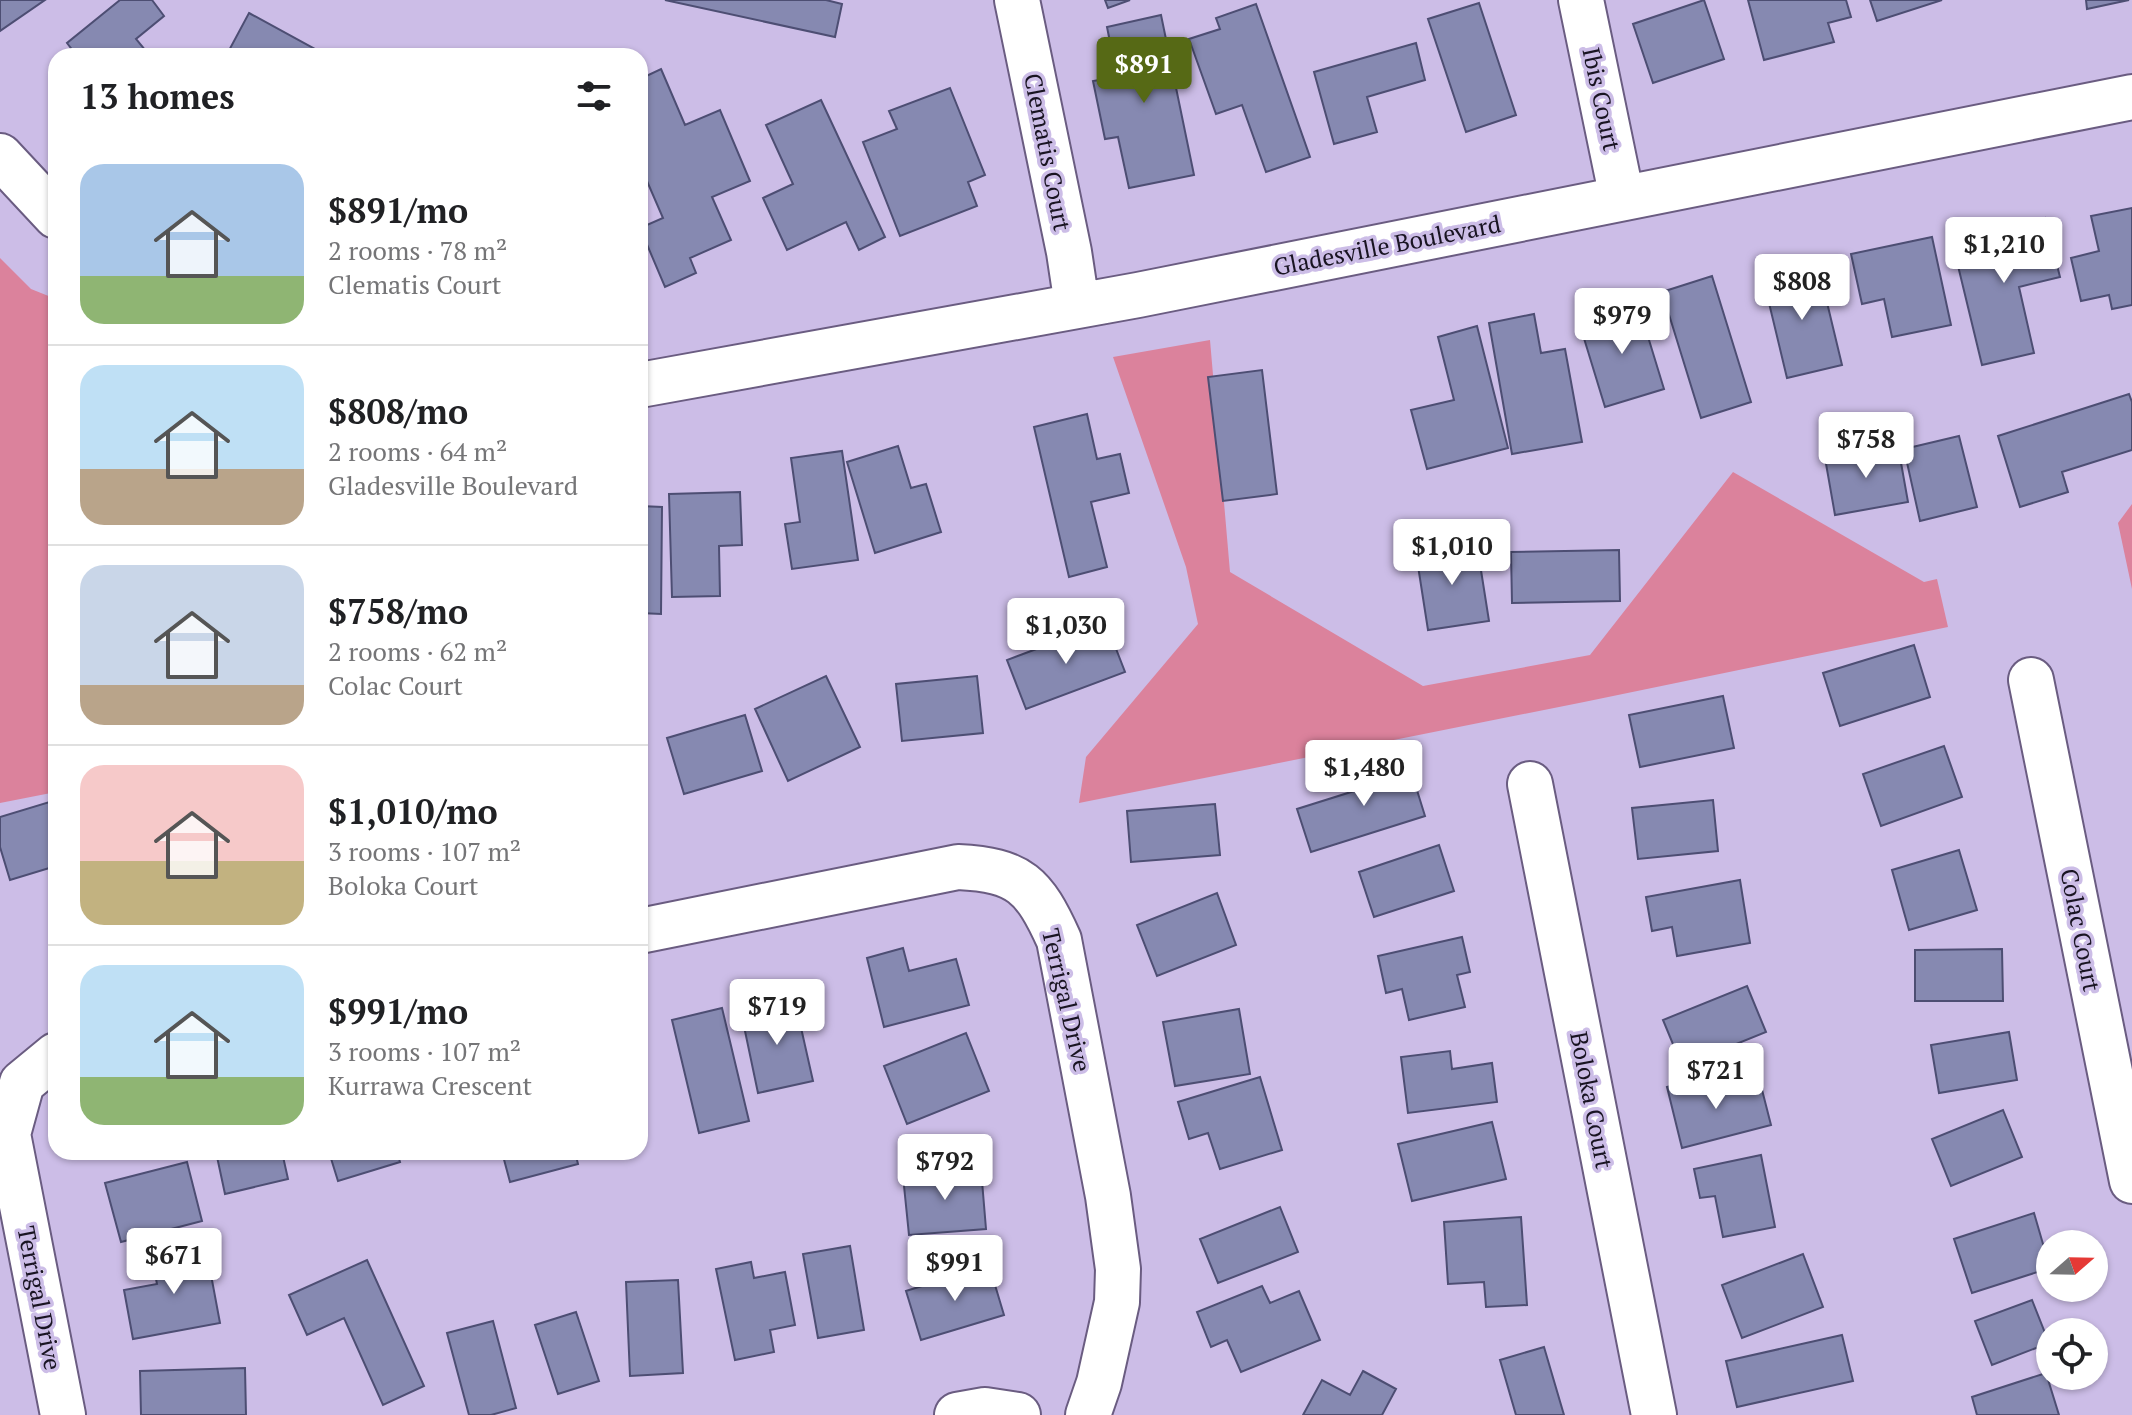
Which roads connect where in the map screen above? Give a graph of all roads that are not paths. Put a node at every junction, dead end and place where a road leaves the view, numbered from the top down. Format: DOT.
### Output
graph roads {
  1 [pos="1017,0"];
  2 [pos="1581,0"];
  3 [pos="2132,97"];
  4 [pos="0,156"];
  5 [pos="1622,198"];
  6 [pos="48,207"];
  7 [pos="1077,305"];
  8 [pos="648,384"];
  9 [pos="2031,680"];
  10 [pos="1530,784"];
  11 [pos="648,929"];
  12 [pos="48,1062"];
  13 [pos="2132,1181"];
  14 [pos="63,1415"];
  15 [pos="957,1415"];
  16 [pos="1018,1415"];
  17 [pos="1088,1415"];
  18 [pos="1654,1415"];
  1 -- 7 [label="street, Clematis Court"];
  2 -- 5 [label="street, Ibis Court"];
  3 -- 5 [label="street, Gladesville Boulevard"];
  4 -- 6 [label="street"];
  5 -- 7 [label="street, Gladesville Boulevard"];
  7 -- 8 [label="street, Gladesville Boulevard"];
  9 -- 13 [label="street, Colac Court"];
  10 -- 18 [label="street, Boloka Court"];
  11 -- 17 [label="street, Terrigal Drive"];
  12 -- 14 [label="street, Terrigal Drive"];
  15 -- 16 [label="street"];
}
